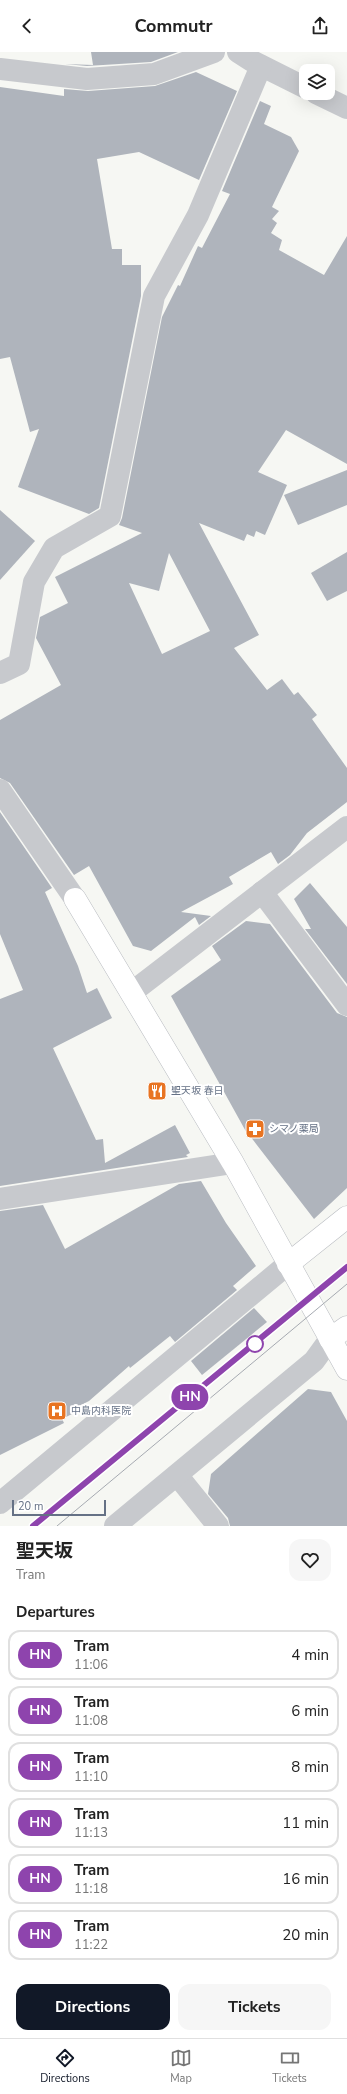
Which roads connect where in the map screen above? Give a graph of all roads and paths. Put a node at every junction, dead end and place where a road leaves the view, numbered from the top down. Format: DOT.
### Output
graph roads {
  1 [pos="214,52"];
  2 [pos="238,52"];
  3 [pos="261,66"];
  4 [pos="0,69"];
  5 [pos="299,85"];
  6 [pos="330,100"];
  7 [pos="347,108"];
  8 [pos="0,673"];
  9 [pos="0,790"];
  10 [pos="347,826"];
  11 [pos="262,892"];
  12 [pos="131,993"];
  13 [pos="347,1005"];
  14 [pos="234,1163"];
  15 [pos="0,1199"];
  16 [pos="347,1217"];
  17 [pos="288,1264"];
  18 [pos="339,1333"];
  19 [pos="347,1369"];
  20 [pos="177,1475"];
  21 [pos="0,1503"];
  22 [pos="115,1526"];
  23 [pos="218,1526"];
  1 -- 4 [label="street"];
  2 -- 3 [label="street"];
  3 -- 5 [label="street"];
  3 -- 8 [label="street"];
  6 -- 7 [label="street"];
  9 -- 12 [label="street"];
  10 -- 11 [label="street"];
  11 -- 12 [label="street"];
  11 -- 13 [label="street"];
  12 -- 14 [label="street"];
  14 -- 15 [label="street"];
  14 -- 17 [label="street"];
  16 -- 17 [label="street"];
  17 -- 18 [label="street"];
  17 -- 21 [label="street"];
  18 -- 19 [label="street"];
  18 -- 20 [label="street"];
  20 -- 22 [label="street"];
  20 -- 23 [label="street"];
}
